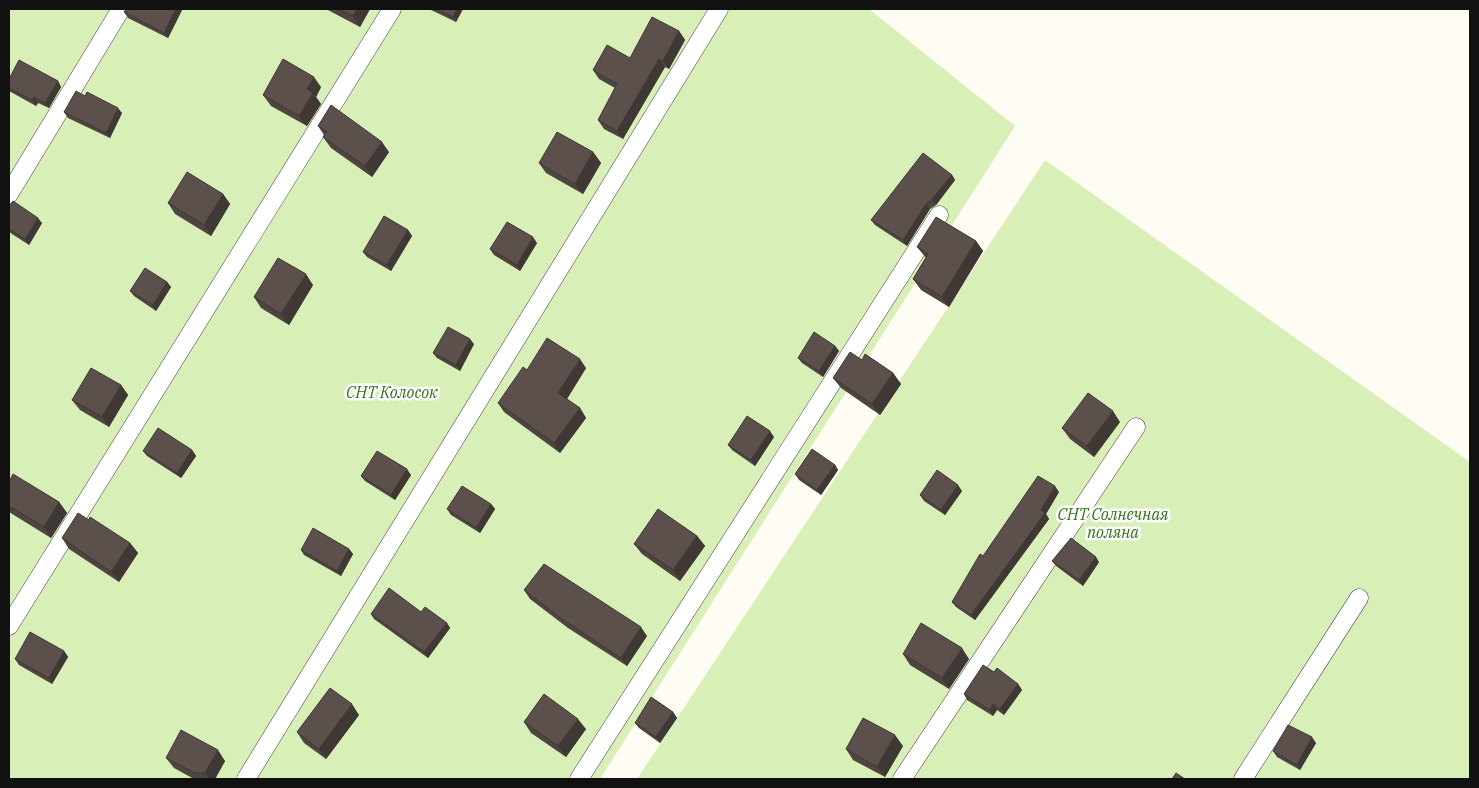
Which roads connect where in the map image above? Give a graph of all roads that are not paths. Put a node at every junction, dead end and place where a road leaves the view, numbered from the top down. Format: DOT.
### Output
graph roads {
  1 [pos="121,9"];
  2 [pos="392,9"];
  3 [pos="719,9"];
  4 [pos="9,194"];
  5 [pos="939,215"];
  6 [pos="1136,427"];
  7 [pos="1359,598"];
  8 [pos="9,626"];
  9 [pos="246,779"];
  10 [pos="579,779"];
  11 [pos="902,779"];
  12 [pos="1243,779"];
  1 -- 4 [label="lane"];
  2 -- 8 [label="lane"];
  3 -- 9 [label="lane"];
  5 -- 10 [label="lane"];
  6 -- 11 [label="lane"];
  7 -- 12 [label="lane"];
}
